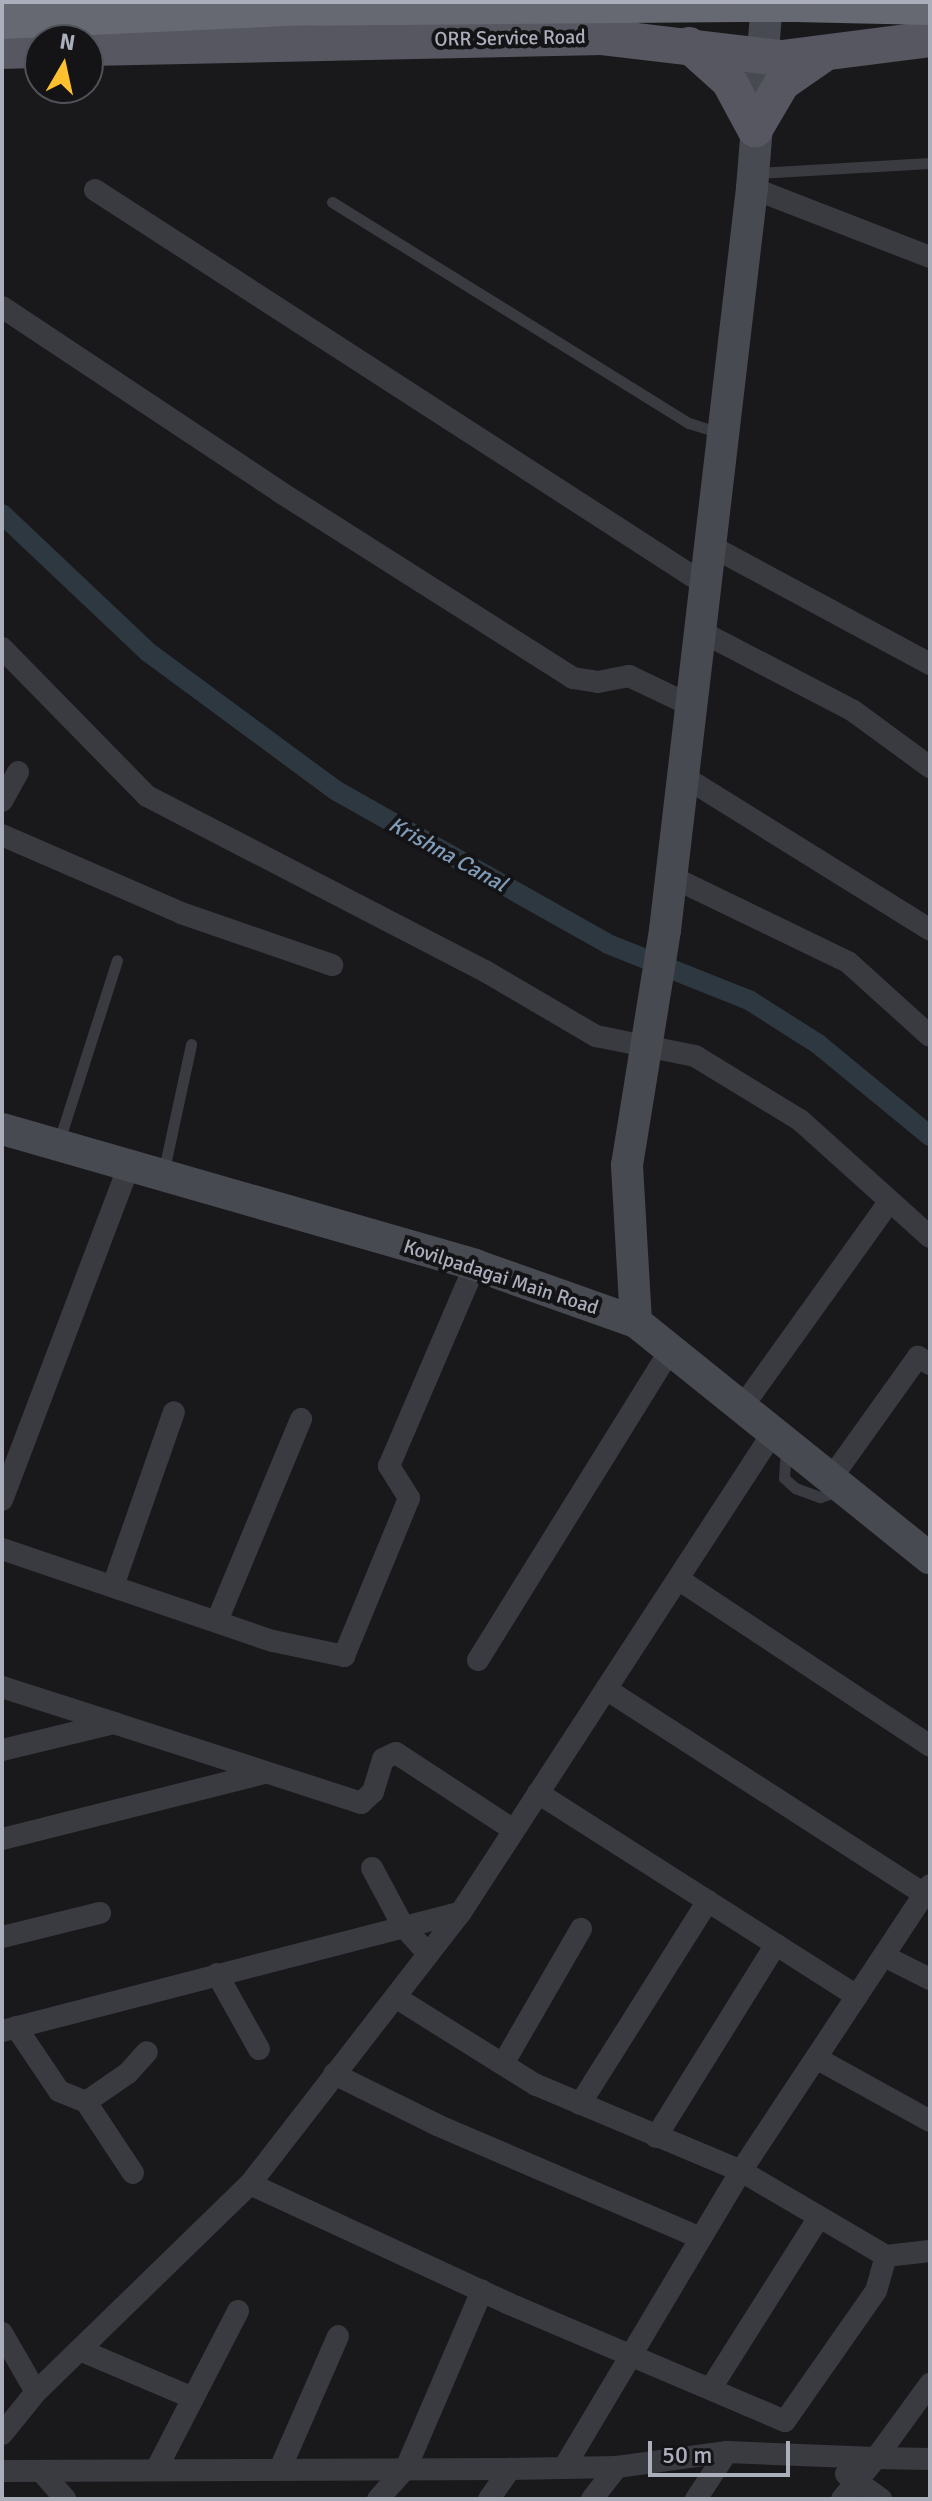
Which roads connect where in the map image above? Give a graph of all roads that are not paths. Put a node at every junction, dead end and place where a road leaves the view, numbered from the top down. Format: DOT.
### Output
graph roads {
  1 [pos="740,2"];
  2 [pos="767,2"];
  3 [pos="795,2"];
  4 [pos="930,5"];
  5 [pos="2,19"];
  6 [pos="930,39"];
  7 [pos="689,45"];
  8 [pos="104,48"];
  9 [pos="24,50"];
  10 [pos="2,51"];
  11 [pos="826,53"];
  12 [pos="762,56"];
  13 [pos="755,129"];
  14 [pos="930,163"];
  15 [pos="752,181"];
  16 [pos="95,190"];
  17 [pos="332,202"];
  18 [pos="930,257"];
  19 [pos="2,307"];
  20 [pos="723,435"];
  21 [pos="711,546"];
  22 [pos="706,585"];
  23 [pos="700,631"];
  24 [pos="2,648"];
  25 [pos="930,664"];
  26 [pos="692,706"];
  27 [pos="930,767"];
  28 [pos="18,772"];
  29 [pos="683,776"];
  30 [pos="2,801"];
  31 [pos="2,835"];
  32 [pos="672,877"];
  33 [pos="930,930"];
  34 [pos="117,960"];
  35 [pos="332,965"];
  36 [pos="648,1031"];
  37 [pos="930,1036"];
  38 [pos="191,1044"];
  39 [pos="2,1129"];
  40 [pos="58,1145"];
  41 [pos="129,1165"];
  42 [pos="163,1174"];
  43 [pos="890,1201"];
  44 [pos="930,1237"];
  45 [pos="475,1265"];
  46 [pos="636,1322"];
  47 [pos="671,1349"];
  48 [pos="926,1354"];
  49 [pos="743,1406"];
  50 [pos="174,1412"];
  51 [pos="301,1419"];
  52 [pos="782,1437"];
  53 [pos="839,1482"];
  54 [pos="2,1500"];
  55 [pos="2,1549"];
  56 [pos="930,1557"];
  57 [pos="678,1579"];
  58 [pos="113,1586"];
  59 [pos="217,1621"];
  60 [pos="478,1660"];
  61 [pos="2,1687"];
  62 [pos="606,1689"];
  63 [pos="114,1723"];
  64 [pos="930,1746"];
  65 [pos="2,1750"];
  66 [pos="261,1773"];
  67 [pos="538,1793"];
  68 [pos="512,1829"];
  69 [pos="2,1839"];
  70 [pos="372,1868"];
  71 [pos="927,1890"];
  72 [pos="708,1901"];
  73 [pos="461,1912"];
  74 [pos="100,1913"];
  75 [pos="403,1926"];
  76 [pos="581,1929"];
  77 [pos="2,1937"];
  78 [pos="776,1944"];
  79 [pos="428,1954"];
  80 [pos="884,1956"];
  81 [pos="217,1974"];
  82 [pos="930,1979"];
  83 [pos="857,1996"];
  84 [pos="395,1997"];
  85 [pos="7,2027"];
  86 [pos="259,2049"];
  87 [pos="147,2052"];
  88 [pos="816,2058"];
  89 [pos="503,2064"];
  90 [pos="334,2074"];
  91 [pos="86,2102"];
  92 [pos="580,2104"];
  93 [pos="930,2121"];
  94 [pos="656,2137"];
  95 [pos="741,2171"];
  96 [pos="133,2173"];
  97 [pos="250,2184"];
  98 [pos="819,2217"];
  99 [pos="701,2238"];
  100 [pos="930,2251"];
  101 [pos="886,2256"];
  102 [pos="482,2291"];
  103 [pos="238,2311"];
  104 [pos="2,2333"];
  105 [pos="338,2336"];
  106 [pos="80,2350"];
  107 [pos="633,2353"];
  108 [pos="930,2384"];
  109 [pos="711,2388"];
  110 [pos="36,2392"];
  111 [pos="193,2398"];
  112 [pos="2,2434"];
  113 [pos="727,2452"];
  114 [pos="876,2458"];
  115 [pos="930,2459"];
  116 [pos="830,2460"];
  117 [pos="565,2466"];
  118 [pos="617,2467"];
  119 [pos="406,2468"];
  120 [pos="280,2469"];
  121 [pos="510,2469"];
  122 [pos="156,2470"];
  123 [pos="2,2471"];
  124 [pos="41,2471"];
  125 [pos="849,2490"];
  126 [pos="65,2499"];
  127 [pos="378,2499"];
  128 [pos="489,2499"];
  129 [pos="592,2499"];
  130 [pos="696,2499"];
  131 [pos="881,2499"];
  1 -- 3 [label="highway, bridge"];
  1 -- 5 [label="highway"];
  2 -- 12 [label="street"];
  3 -- 4 [label="highway"];
  6 -- 11 [label="main road, ORR Service Road"];
  7 -- 8 [label="main road, ORR Service Road"];
  7 -- 12 [label="main road, ORR Service Road"];
  7 -- 13 [label="main road"];
  9 -- 10 [label="main road"];
  11 -- 12 [label="main road, ORR Service Road"];
  11 -- 13 [label="main road"];
  12 -- 13 [label="street"];
  13 -- 15 [label="street"];
  14 -- 15 [label="lane"];
  15 -- 18 [label="street"];
  15 -- 20 [label="street"];
  16 -- 22 [label="street"];
  17 -- 20 [label="lane"];
  19 -- 26 [label="street"];
  20 -- 21 [label="street"];
  21 -- 22 [label="street"];
  21 -- 25 [label="street"];
  22 -- 23 [label="street"];
  23 -- 26 [label="street"];
  23 -- 27 [label="street"];
  24 -- 36 [label="street"];
  26 -- 29 [label="street"];
  28 -- 30 [label="street"];
  29 -- 32 [label="street"];
  29 -- 33 [label="street"];
  31 -- 35 [label="street"];
  32 -- 36 [label="street"];
  32 -- 37 [label="street"];
  34 -- 40 [label="lane"];
  36 -- 43 [label="street"];
  36 -- 46 [label="street"];
  38 -- 42 [label="lane"];
  39 -- 40 [label="street, Kovilpadagai Main Road"];
  40 -- 41 [label="street, Kovilpadagai Main Road"];
  41 -- 42 [label="street, Kovilpadagai Main Road"];
  41 -- 54 [label="street"];
  42 -- 45 [label="street, Kovilpadagai Main Road"];
  43 -- 44 [label="street"];
  43 -- 49 [label="street"];
  45 -- 46 [label="street, Kovilpadagai Main Road"];
  45 -- 59 [label="street"];
  46 -- 47 [label="street, Kovilpadagai Main Road"];
  47 -- 49 [label="street, Kovilpadagai Main Road"];
  47 -- 60 [label="street"];
  48 -- 53 [label="street"];
  49 -- 52 [label="street, Kovilpadagai Main Road"];
  50 -- 58 [label="street"];
  51 -- 59 [label="street"];
  52 -- 53 [label="street, Kovilpadagai Main Road"];
  52 -- 57 [label="street"];
  53 -- 56 [label="street, Kovilpadagai Main Road"];
  55 -- 58 [label="street"];
  57 -- 62 [label="street"];
  57 -- 64 [label="street"];
  58 -- 59 [label="street"];
  61 -- 63 [label="street"];
  62 -- 67 [label="street"];
  62 -- 71 [label="street"];
  63 -- 65 [label="street"];
  63 -- 66 [label="street"];
  66 -- 68 [label="street"];
  66 -- 69 [label="street"];
  67 -- 68 [label="street"];
  67 -- 72 [label="street"];
  68 -- 73 [label="street"];
  70 -- 75 [label="street"];
  71 -- 80 [label="street"];
  72 -- 78 [label="street"];
  72 -- 92 [label="street"];
  73 -- 75 [label="street"];
  73 -- 79 [label="street"];
  74 -- 77 [label="street"];
  75 -- 79 [label="street"];
  75 -- 81 [label="street"];
  76 -- 89 [label="street"];
  78 -- 83 [label="street"];
  78 -- 94 [label="street"];
  79 -- 84 [label="street"];
  80 -- 82 [label="street"];
  80 -- 83 [label="street"];
  81 -- 85 [label="street"];
  81 -- 86 [label="street"];
  83 -- 88 [label="street"];
  84 -- 89 [label="street"];
  84 -- 90 [label="street"];
  85 -- 91 [label="street"];
  87 -- 91 [label="street"];
  88 -- 93 [label="street"];
  88 -- 95 [label="street"];
  89 -- 92 [label="street"];
  90 -- 97 [label="street"];
  90 -- 99 [label="street"];
  91 -- 96 [label="street"];
  92 -- 94 [label="street"];
  94 -- 95 [label="street"];
  95 -- 98 [label="street"];
  95 -- 99 [label="street"];
  97 -- 102 [label="street"];
  97 -- 106 [label="street"];
  98 -- 101 [label="street"];
  98 -- 109 [label="street"];
  99 -- 107 [label="street"];
  100 -- 101 [label="street"];
  101 -- 109 [label="street"];
  102 -- 107 [label="street"];
  102 -- 119 [label="street"];
  103 -- 111 [label="street"];
  104 -- 110 [label="street"];
  105 -- 120 [label="street"];
  106 -- 110 [label="street"];
  106 -- 111 [label="street"];
  107 -- 109 [label="street"];
  107 -- 117 [label="street"];
  108 -- 114 [label="street"];
  110 -- 112 [label="street"];
  111 -- 122 [label="street"];
  113 -- 116 [label="street"];
  113 -- 118 [label="street"];
  113 -- 130 [label="street"];
  114 -- 115 [label="street"];
  114 -- 116 [label="street"];
  114 -- 125 [label="street"];
  116 -- 125 [label="street"];
  117 -- 118 [label="street"];
  117 -- 121 [label="street"];
  118 -- 129 [label="street"];
  119 -- 120 [label="street"];
  119 -- 121 [label="street"];
  119 -- 127 [label="street"];
  120 -- 122 [label="street"];
  121 -- 128 [label="street"];
  122 -- 124 [label="street"];
  123 -- 124 [label="street"];
  124 -- 126 [label="street"];
  125 -- 131 [label="street"];
}
